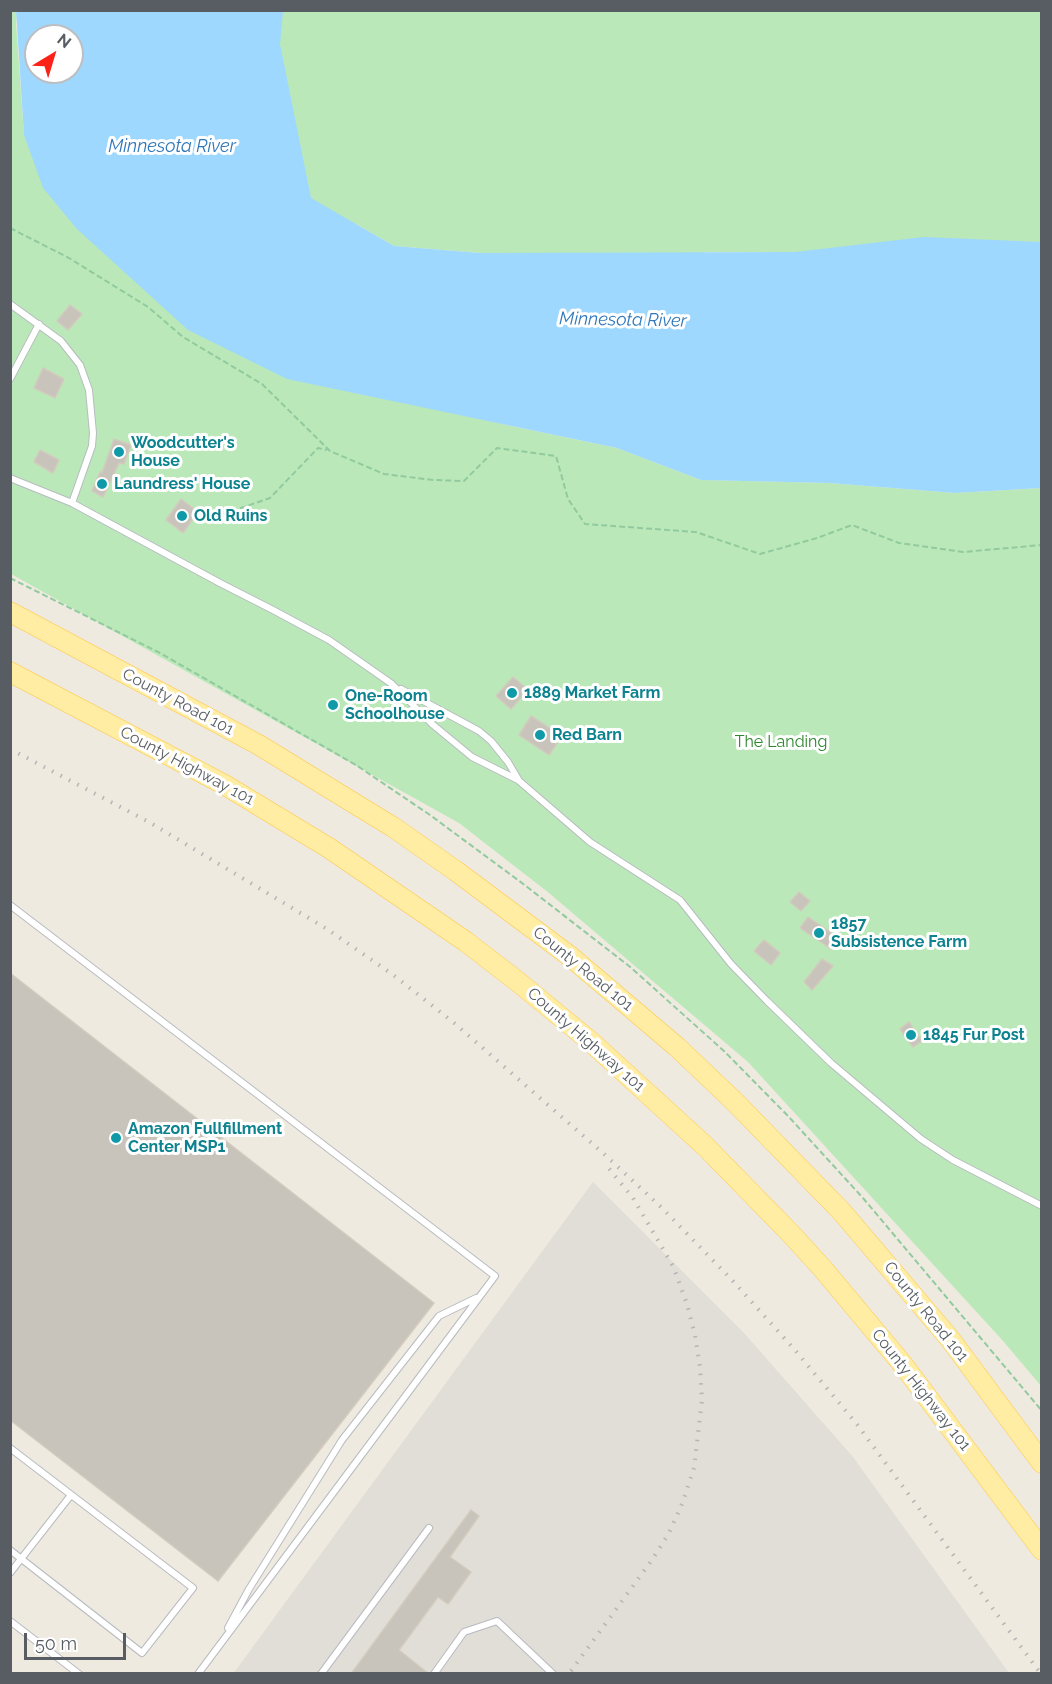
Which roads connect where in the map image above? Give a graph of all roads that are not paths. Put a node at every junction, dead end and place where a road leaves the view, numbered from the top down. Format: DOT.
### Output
graph roads {
  1 [pos="10,304"];
  2 [pos="39,324"];
  3 [pos="10,380"];
  4 [pos="10,478"];
  5 [pos="72,503"];
  6 [pos="10,612"];
  7 [pos="10,672"];
  8 [pos="392,684"];
  9 [pos="518,780"];
  10 [pos="10,905"];
  11 [pos="1041,1206"];
  12 [pos="479,1297"];
  13 [pos="10,1448"];
  14 [pos="1041,1462"];
  15 [pos="71,1495"];
  16 [pos="429,1528"];
  17 [pos="10,1550"];
  18 [pos="1041,1550"];
  19 [pos="22,1559"];
  20 [pos="10,1573"];
  21 [pos="10,1621"];
  22 [pos="216,1650"];
  23 [pos="79,1674"];
  24 [pos="198,1674"];
  25 [pos="321,1674"];
  26 [pos="434,1674"];
  27 [pos="553,1674"];
  1 -- 2 [label="lane"];
  2 -- 3 [label="lane"];
  2 -- 5 [label="lane"];
  4 -- 5 [label="lane"];
  5 -- 8 [label="lane"];
  6 -- 14 [label="main road, County Road 101"];
  7 -- 18 [label="main road, County Highway 101"];
  8 -- 9 [label="lane"];
  8 -- 9 [label="lane"];
  9 -- 11 [label="lane"];
  10 -- 12 [label="lane"];
  12 -- 22 [label="lane"];
  12 -- 22 [label="lane"];
  13 -- 15 [label="lane"];
  15 -- 19 [label="lane"];
  15 -- 19 [label="lane"];
  16 -- 25 [label="lane"];
  17 -- 19 [label="lane"];
  19 -- 20 [label="lane"];
  21 -- 23 [label="lane"];
  22 -- 24 [label="lane"];
  26 -- 27 [label="lane"];
}
